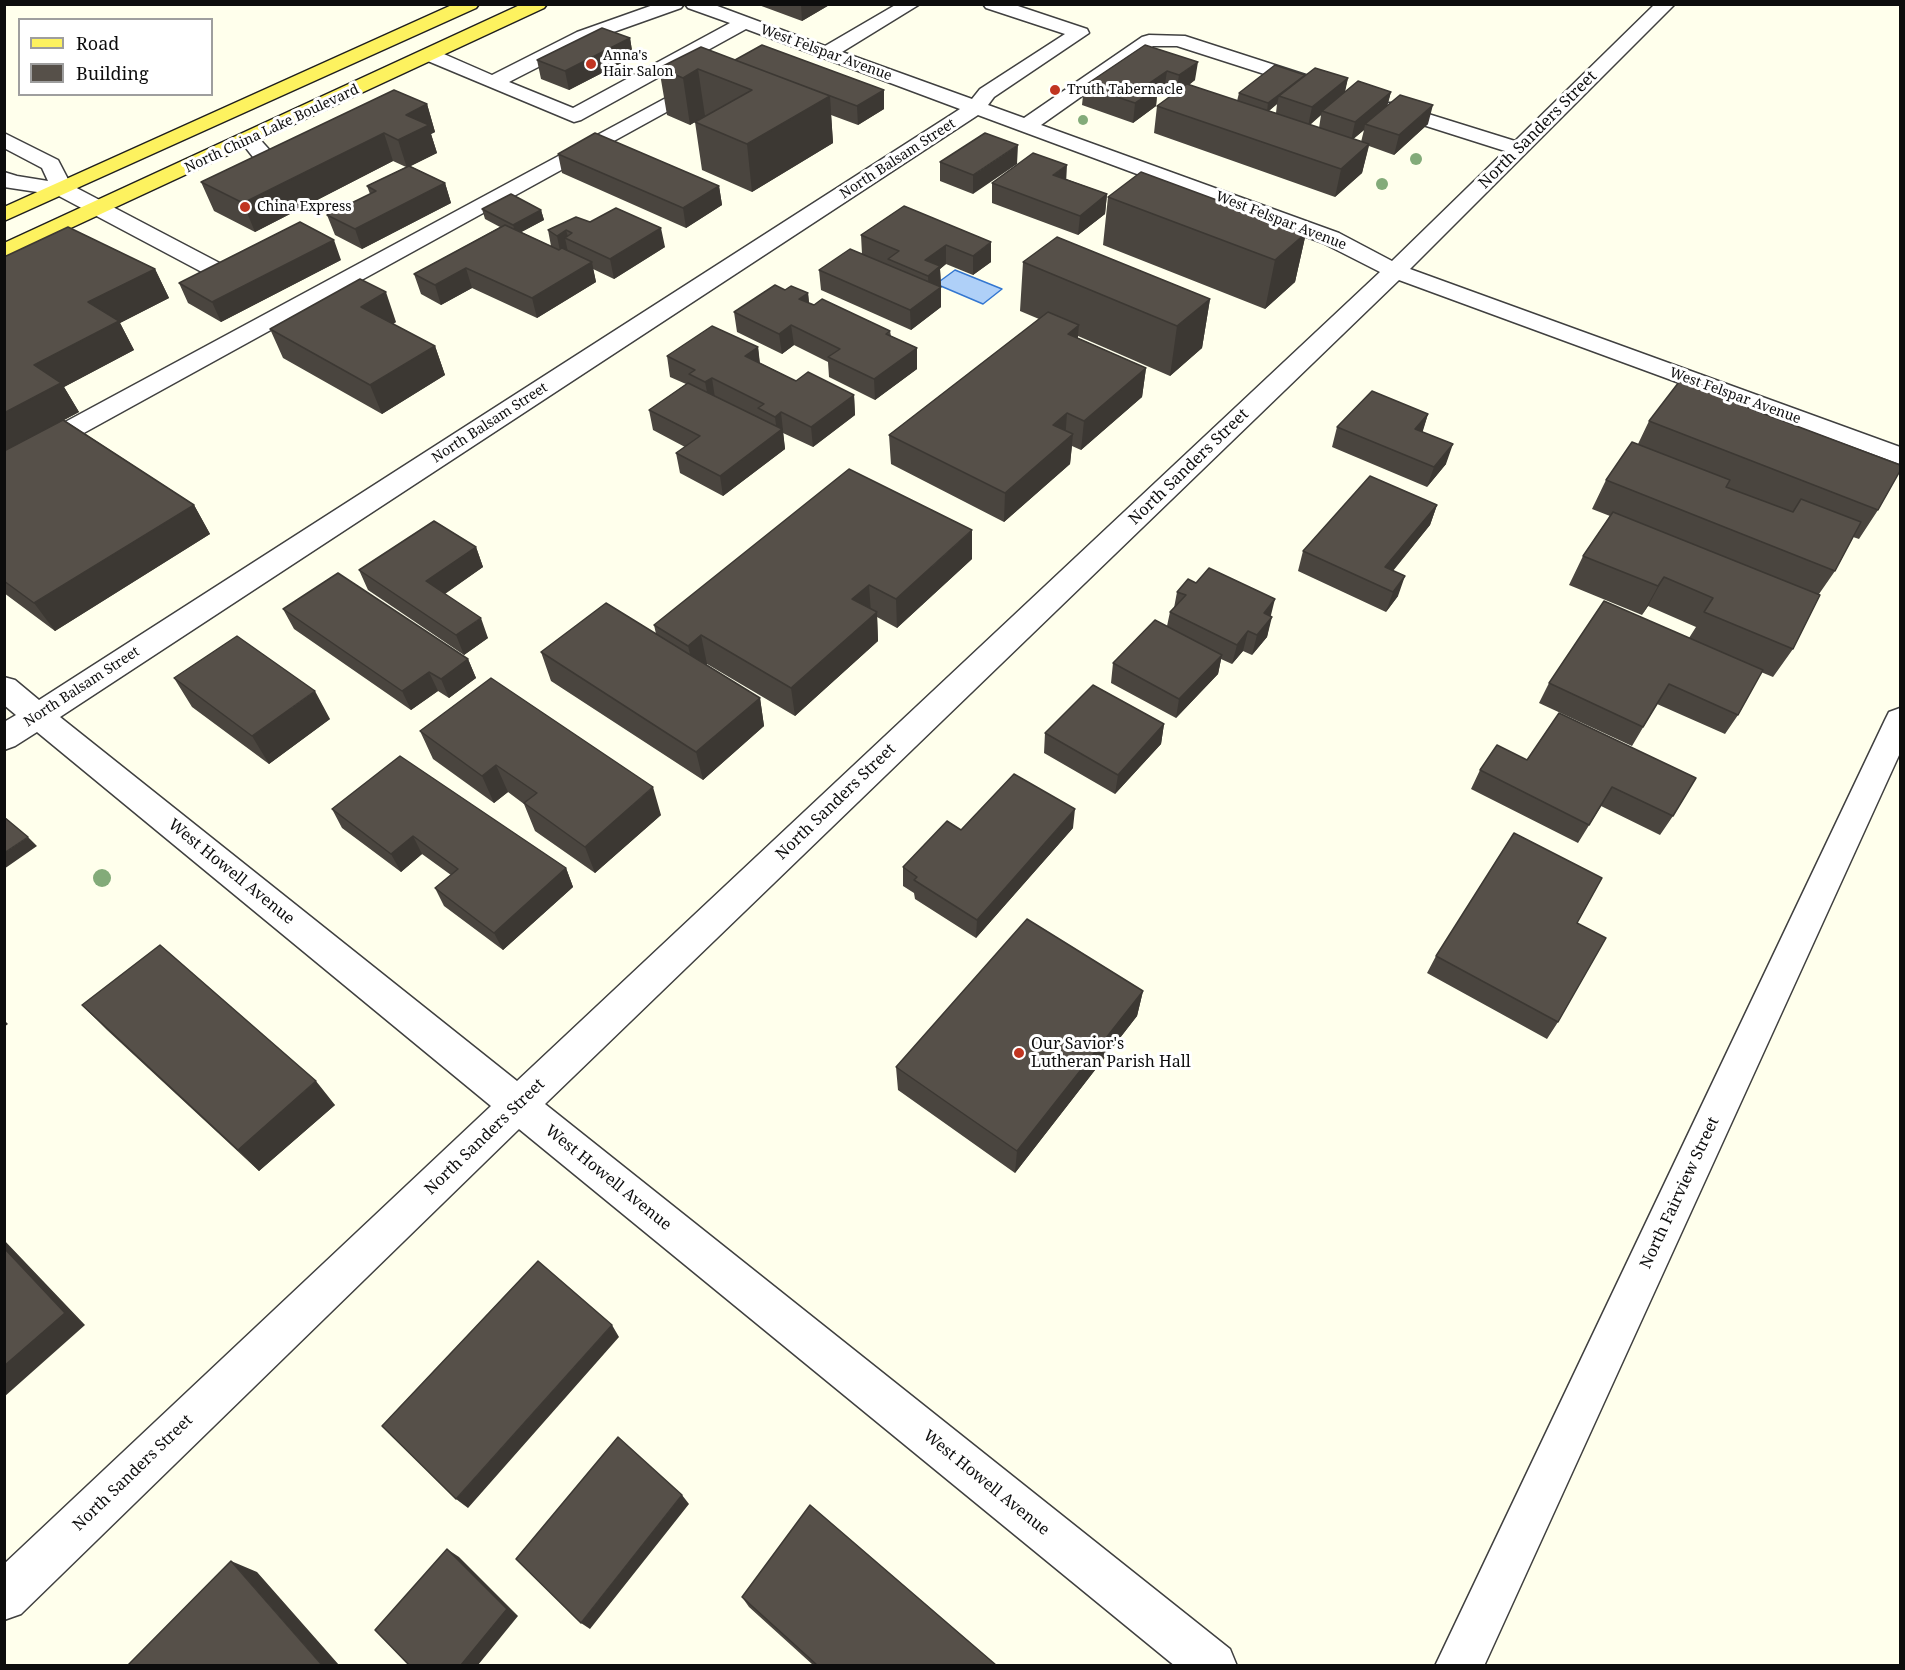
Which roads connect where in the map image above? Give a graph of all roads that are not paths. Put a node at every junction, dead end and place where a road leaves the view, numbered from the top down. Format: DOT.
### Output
graph roads {
  1 [pos="470,4"];
  2 [pos="538,4"];
  3 [pos="675,4"];
  4 [pos="694,4"];
  5 [pos="911,4"];
  6 [pos="992,4"];
  7 [pos="1666,4"];
  8 [pos="744,23"];
  9 [pos="622,24"];
  10 [pos="651,35"];
  11 [pos="787,39"];
  12 [pos="671,43"];
  13 [pos="691,50"];
  14 [pos="766,50"];
  15 [pos="826,53"];
  16 [pos="430,55"];
  17 [pos="724,73"];
  18 [pos="493,82"];
  19 [pos="1325,87"];
  20 [pos="1371,102"];
  21 [pos="975,108"];
  22 [pos="1026,126"];
  23 [pos="4,139"];
  24 [pos="249,139"];
  25 [pos="1519,149"];
  26 [pos="276,169"];
  27 [pos="4,178"];
  28 [pos="62,189"];
  29 [pos="99,208"];
  30 [pos="4,215"];
  31 [pos="4,252"];
  32 [pos="1395,272"];
  33 [pos="223,274"];
  34 [pos="1900,456"];
  35 [pos="4,466"];
  36 [pos="4,688"];
  37 [pos="39,715"];
  38 [pos="1900,720"];
  39 [pos="4,738"];
  40 [pos="518,1106"];
  41 [pos="4,1597"];
  42 [pos="1213,1665"];
  43 [pos="1459,1665"];
  1 -- 28 [label="main road, North China Lake Boulevard"];
  2 -- 16 [label="main road, North China Lake Boulevard"];
  3 -- 9 [label="street"];
  4 -- 8 [label="street, West Felspar Avenue"];
  5 -- 15 [label="street"];
  6 -- 21 [label="street, North Balsam Street"];
  7 -- 25 [label="street, North Sanders Street"];
  8 -- 11 [label="street, West Felspar Avenue"];
  8 -- 13 [label="street"];
  9 -- 10 [label="street"];
  9 -- 18 [label="street"];
  11 -- 14 [label="street"];
  11 -- 15 [label="street, West Felspar Avenue"];
  12 -- 13 [label="street"];
  13 -- 18 [label="street"];
  15 -- 21 [label="street, West Felspar Avenue"];
  16 -- 18 [label="street"];
  16 -- 24 [label="main road, North China Lake Boulevard"];
  17 -- 35 [label="street"];
  19 -- 22 [label="street"];
  20 -- 25 [label="street"];
  21 -- 22 [label="street, West Felspar Avenue"];
  21 -- 37 [label="street, North Balsam Street"];
  22 -- 32 [label="street, West Felspar Avenue"];
  23 -- 28 [label="street"];
  24 -- 26 [label="street"];
  24 -- 29 [label="main road, North China Lake Boulevard"];
  25 -- 32 [label="street, North Sanders Street"];
  27 -- 28 [label="street"];
  28 -- 29 [label="street"];
  28 -- 30 [label="main road, North China Lake Boulevard"];
  29 -- 31 [label="main road, North China Lake Boulevard"];
  29 -- 33 [label="street"];
  32 -- 34 [label="street, West Felspar Avenue"];
  32 -- 40 [label="street, North Sanders Street"];
  36 -- 37 [label="street, West Howell Avenue"];
  37 -- 39 [label="street, North Balsam Street"];
  37 -- 40 [label="street, West Howell Avenue"];
  38 -- 43 [label="street, North Fairview Street"];
  40 -- 41 [label="street, North Sanders Street"];
  40 -- 42 [label="street, West Howell Avenue"];
}
